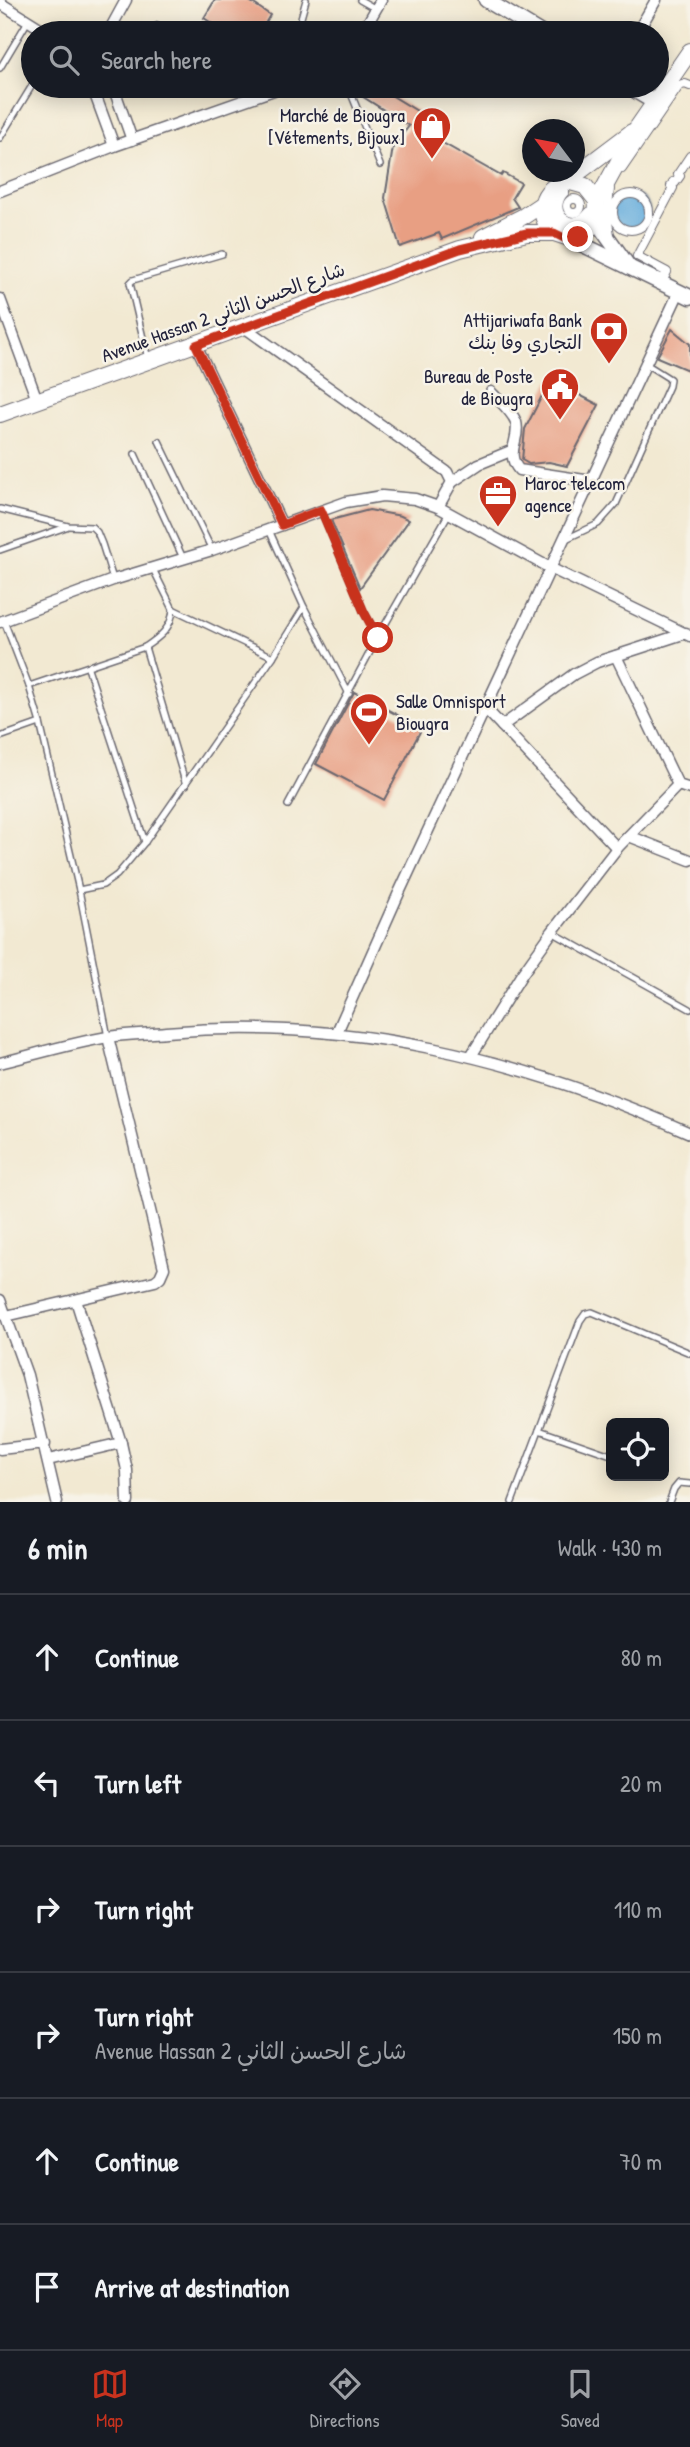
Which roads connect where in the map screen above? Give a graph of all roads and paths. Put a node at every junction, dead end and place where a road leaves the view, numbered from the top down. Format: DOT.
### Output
graph roads {
  1 [pos="126,0"];
  2 [pos="306,0"];
  3 [pos="360,0"];
  4 [pos="486,0"];
  5 [pos="656,0"];
  6 [pos="0,3"];
  7 [pos="379,5"];
  8 [pos="28,21"];
  9 [pos="115,21"];
  10 [pos="301,21"];
  11 [pos="369,21"];
  12 [pos="521,21"];
  13 [pos="644,21"];
  14 [pos="21,33"];
  15 [pos="690,52"];
  16 [pos="0,68"];
  17 [pos="684,70"];
  18 [pos="669,86"];
  19 [pos="690,86"];
  20 [pos="24,98"];
  21 [pos="96,98"];
  22 [pos="117,98"];
  23 [pos="253,98"];
  24 [pos="353,98"];
  25 [pos="647,98"];
  26 [pos="658,98"];
  27 [pos="654,102"];
  28 [pos="636,128"];
  29 [pos="0,138"];
  30 [pos="132,140"];
  31 [pos="114,146"];
  32 [pos="690,156"];
  33 [pos="380,165"];
  34 [pos="585,167"];
  35 [pos="565,182"];
  36 [pos="571,182"];
  37 [pos="0,191"];
  38 [pos="597,201"];
  39 [pos="542,204"];
  40 [pos="568,216"];
  41 [pos="596,221"];
  42 [pos="646,222"];
  43 [pos="562,236"];
  44 [pos="460,249"];
  45 [pos="222,254"];
  46 [pos="630,268"];
  47 [pos="685,295"];
  48 [pos="0,299"];
  49 [pos="244,327"];
  50 [pos="196,345"];
  51 [pos="149,361"];
  52 [pos="646,364"];
  53 [pos="491,392"];
  54 [pos="37,400"];
  55 [pos="0,414"];
  56 [pos="159,441"];
  57 [pos="513,450"];
  58 [pos="135,454"];
  59 [pos="591,481"];
  60 [pos="452,482"];
  61 [pos="438,507"];
  62 [pos="0,509"];
  63 [pos="321,510"];
  64 [pos="449,513"];
  65 [pos="282,525"];
  66 [pos="68,526"];
  67 [pos="268,529"];
  68 [pos="563,540"];
  69 [pos="0,550"];
  70 [pos="212,550"];
  71 [pos="183,558"];
  72 [pos="550,568"];
  73 [pos="153,569"];
  74 [pos="113,580"];
  75 [pos="304,607"];
  76 [pos="173,609"];
  77 [pos="2,622"];
  78 [pos="688,635"];
  79 [pos="378,638"];
  80 [pos="145,648"];
  81 [pos="615,656"];
  82 [pos="273,657"];
  83 [pos="88,668"];
  84 [pos="29,686"];
  85 [pos="349,694"];
  86 [pos="485,708"];
  87 [pos="40,723"];
  88 [pos="502,726"];
  89 [pos="0,737"];
  90 [pos="186,785"];
  91 [pos="678,785"];
  92 [pos="690,789"];
  93 [pos="288,805"];
  94 [pos="629,836"];
  95 [pos="145,842"];
  96 [pos="617,848"];
  97 [pos="690,860"];
  98 [pos="79,890"];
  99 [pos="552,932"];
  100 [pos="690,1009"];
  101 [pos="337,1032"];
  102 [pos="108,1037"];
  103 [pos="471,1056"];
  104 [pos="0,1063"];
  105 [pos="690,1133"];
  106 [pos="0,1300"];
  107 [pos="76,1300"];
  108 [pos="6,1316"];
  109 [pos="690,1353"];
  110 [pos="539,1430"];
  111 [pos="121,1443"];
  112 [pos="45,1444"];
  113 [pos="0,1449"];
  114 [pos="606,1453"];
  115 [pos="48,1460"];
  116 [pos="690,1484"];
  117 [pos="57,1502"];
  118 [pos="128,1502"];
  119 [pos="512,1502"];
  120 [pos="669,1502"];
  1 -- 9 [label="street"];
  2 -- 10 [label="lane"];
  3 -- 7 [label="lane"];
  4 -- 12 [label="street"];
  5 -- 13 [label="street"];
  6 -- 8 [label="street"];
  7 -- 11 [label="street"];
  14 -- 16 [label="lane"];
  15 -- 17 [label="main road"];
  17 -- 18 [label="main road"];
  19 -- 32 [label="street"];
  20 -- 29 [label="lane"];
  21 -- 31 [label="street"];
  22 -- 30 [label="street"];
  23 -- 30 [label="street"];
  24 -- 33 [label="lane"];
  25 -- 27 [label="street"];
  26 -- 27 [label="main road"];
  27 -- 28 [label="main road"];
  28 -- 34 [label="main road"];
  28 -- 38 [label="main road"];
  30 -- 31 [label="street"];
  31 -- 37 [label="street"];
  35 -- 39 [label="main road"];
  36 -- 38 [label="main road"];
  38 -- 41 [label="main road"];
  39 -- 43 [label="main road"];
  39 -- 44 [label="main road"];
  40 -- 40 [label="street"];
  41 -- 43 [label="main road"];
  41 -- 46 [label="street"];
  42 -- 42 [label="street"];
  43 -- 44 [label="main road"];
  43 -- 46 [label="street"];
  44 -- 49 [label="main road, Avenue Hassan 2 شارع الحسن الثاني"];
  45 -- 51 [label="lane"];
  46 -- 47 [label="street"];
  47 -- 52 [label="street"];
  48 -- 54 [label="street"];
  49 -- 50 [label="main road, Avenue Hassan 2 شارع الحسن الثاني"];
  49 -- 60 [label="street"];
  50 -- 51 [label="main road, Avenue Hassan 2 شارع الحسن الثاني"];
  50 -- 65 [label="street"];
  51 -- 54 [label="main road, Avenue Hassan 2 شارع الحسن الثاني"];
  52 -- 59 [label="street"];
  52 -- 68 [label="lane"];
  53 -- 57 [label="street"];
  54 -- 55 [label="main road, Avenue Hassan 2 شارع الحسن الثاني"];
  56 -- 70 [label="lane"];
  57 -- 59 [label="street"];
  57 -- 60 [label="street"];
  58 -- 71 [label="lane"];
  59 -- 68 [label="street"];
  60 -- 61 [label="street"];
  61 -- 63 [label="street"];
  61 -- 64 [label="street"];
  62 -- 66 [label="lane"];
  63 -- 65 [label="street"];
  63 -- 79 [label="lane"];
  64 -- 72 [label="street"];
  64 -- 79 [label="lane"];
  65 -- 67 [label="street"];
  66 -- 69 [label="lane"];
  66 -- 74 [label="lane"];
  67 -- 70 [label="street"];
  67 -- 75 [label="lane"];
  68 -- 72 [label="street"];
  70 -- 71 [label="street"];
  71 -- 73 [label="street"];
  72 -- 78 [label="street"];
  72 -- 86 [label="street"];
  73 -- 74 [label="street"];
  73 -- 76 [label="lane"];
  74 -- 77 [label="street"];
  75 -- 82 [label="lane"];
  75 -- 85 [label="lane"];
  76 -- 80 [label="lane"];
  76 -- 82 [label="lane"];
  77 -- 84 [label="lane"];
  78 -- 81 [label="street"];
  79 -- 85 [label="lane"];
  80 -- 83 [label="lane"];
  80 -- 90 [label="lane"];
  81 -- 88 [label="street"];
  81 -- 91 [label="street"];
  82 -- 90 [label="lane"];
  83 -- 84 [label="lane"];
  83 -- 95 [label="lane"];
  84 -- 87 [label="lane"];
  85 -- 93 [label="lane"];
  86 -- 88 [label="street"];
  86 -- 101 [label="street"];
  87 -- 89 [label="lane"];
  87 -- 98 [label="lane"];
  88 -- 96 [label="street"];
  90 -- 95 [label="lane"];
  91 -- 92 [label="street"];
  91 -- 94 [label="street"];
  94 -- 96 [label="street"];
  94 -- 97 [label="street"];
  95 -- 98 [label="lane"];
  96 -- 99 [label="street"];
  98 -- 102 [label="lane"];
  99 -- 100 [label="lane"];
  99 -- 103 [label="street"];
  101 -- 102 [label="street"];
  101 -- 103 [label="street"];
  102 -- 104 [label="street"];
  102 -- 107 [label="street"];
  103 -- 105 [label="street"];
  106 -- 108 [label="street"];
  107 -- 108 [label="street"];
  107 -- 111 [label="street"];
  108 -- 112 [label="street"];
  109 -- 110 [label="lane"];
  110 -- 114 [label="lane"];
  110 -- 119 [label="lane"];
  111 -- 115 [label="street"];
  111 -- 118 [label="street"];
  112 -- 113 [label="street"];
  112 -- 115 [label="street"];
  115 -- 117 [label="street"];
  116 -- 120 [label="lane"];
}
